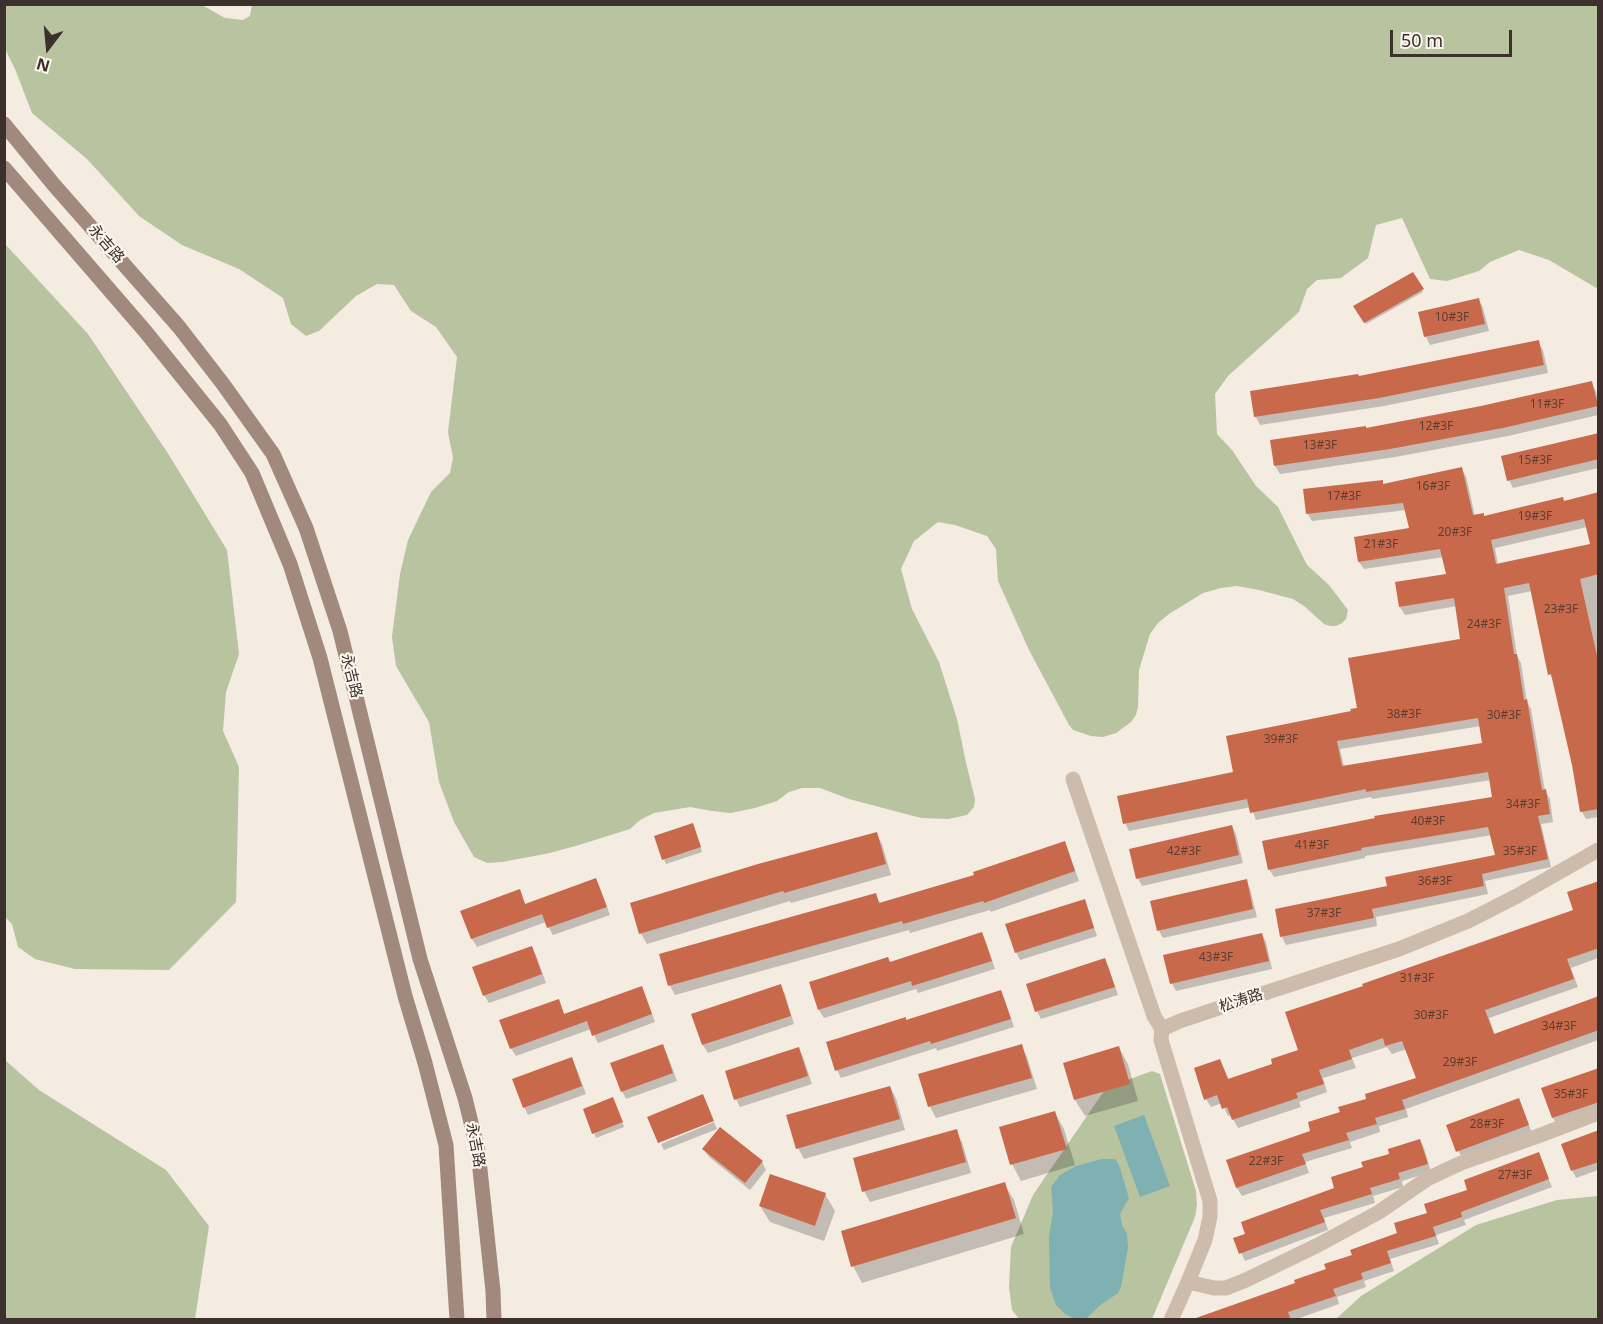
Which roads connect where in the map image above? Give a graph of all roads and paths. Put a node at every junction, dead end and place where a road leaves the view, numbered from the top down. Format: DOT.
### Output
graph roads {
  1 [pos="4,124"];
  2 [pos="4,168"];
  3 [pos="1072,779"];
  4 [pos="1599,850"];
  5 [pos="1162,1029"];
  6 [pos="1599,1113"];
  7 [pos="1188,1282"];
  8 [pos="457,1320"];
  9 [pos="494,1320"];
  10 [pos="1171,1320"];
  1 -- 9 [label="main road, 永吉路"];
  2 -- 8 [label="main road, 永吉路"];
  3 -- 5 [label="street"];
  4 -- 5 [label="street, 松涛路"];
  5 -- 7 [label="street"];
  6 -- 7 [label="street"];
  7 -- 10 [label="street"];
}
